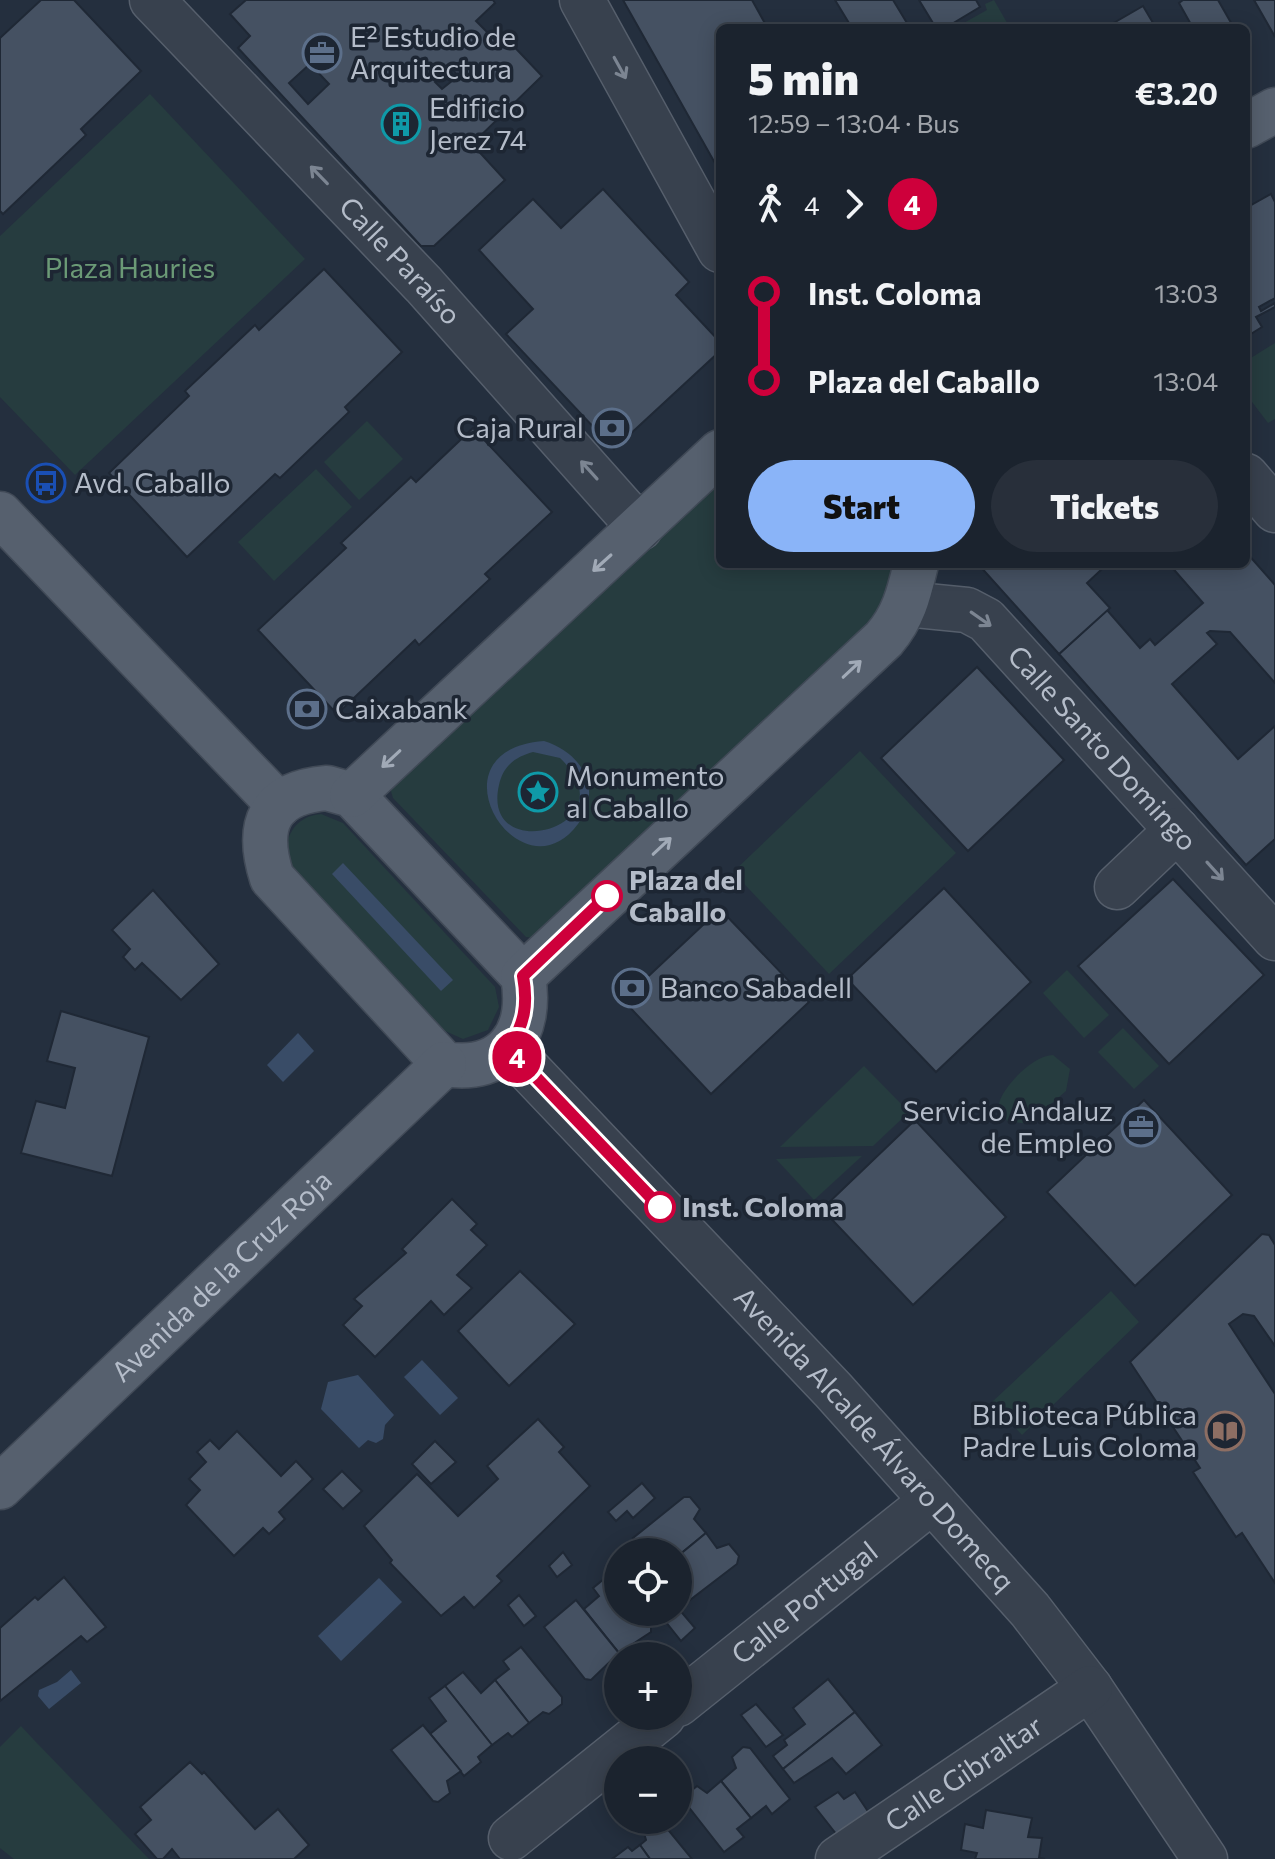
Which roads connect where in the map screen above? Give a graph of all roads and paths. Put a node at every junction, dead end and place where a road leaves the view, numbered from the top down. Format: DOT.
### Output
graph roads {
  1 [pos="152,0"];
  2 [pos="582,0"];
  3 [pos="1275,110"];
  4 [pos="1250,124"];
  5 [pos="716,243"];
  6 [pos="716,456"];
  7 [pos="0,514"];
  8 [pos="640,528"];
  9 [pos="911,584"];
  10 [pos="352,795"];
  11 [pos="279,805"];
  12 [pos="1177,830"];
  13 [pos="1117,887"];
  14 [pos="1269,920"];
  15 [pos="523,976"];
  16 [pos="508,1048"];
  17 [pos="444,1064"];
  18 [pos="0,1487"];
  19 [pos="932,1501"];
  20 [pos="1090,1688"];
  21 [pos="692,1693"];
  22 [pos="646,1730"];
  23 [pos="511,1838"];
  24 [pos="838,1859"];
  25 [pos="1205,1859"];
  8 -- 1 [label="street, Calle Paraíso, one-way"];
  2 -- 5 [label="street, one-way"];
  3 -- 4 [label="main road"];
  6 -- 8 [label="main road"];
  7 -- 11 [label="main road"];
  8 -- 10 [label="main road, one-way"];
  9 -- 12 [label="street, Calle Santo Domingo, one-way"];
  15 -- 9 [label="main road, one-way"];
  10 -- 11 [label="main road"];
  10 -- 15 [label="main road"];
  11 -- 17 [label="main road"];
  12 -- 13 [label="street"];
  12 -- 14 [label="street, Calle Santo Domingo, one-way"];
  15 -- 16 [label="main road"];
  16 -- 17 [label="main road"];
  16 -- 19 [label="street, Avenida Alcalde Álvaro Domecq"];
  17 -- 18 [label="main road, Avenida de la Cruz Roja"];
  19 -- 20 [label="street, Avenida Alcalde Álvaro Domecq"];
  19 -- 21 [label="street, Calle Portugal"];
  20 -- 24 [label="street, Calle Gibraltar"];
  20 -- 25 [label="street, Avenida Alcalde Álvaro Domecq"];
  22 -- 23 [label="street"];
}
